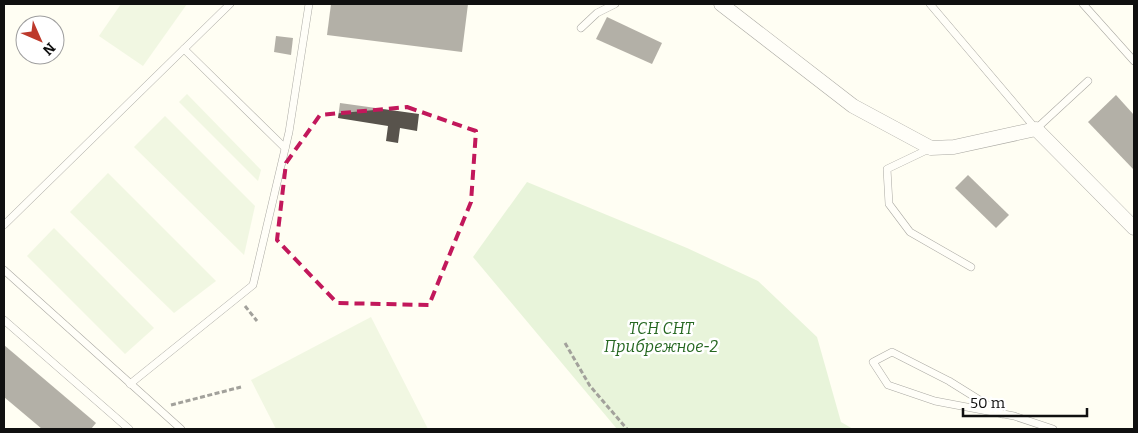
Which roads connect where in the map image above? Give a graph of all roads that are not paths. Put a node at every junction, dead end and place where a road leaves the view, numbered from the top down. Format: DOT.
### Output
graph roads {
  1 [pos="230,4"];
  2 [pos="309,4"];
  3 [pos="615,4"];
  4 [pos="721,4"];
  5 [pos="930,4"];
  6 [pos="1083,4"];
  7 [pos="581,28"];
  8 [pos="184,49"];
  9 [pos="1134,61"];
  10 [pos="1088,81"];
  11 [pos="1036,129"];
  12 [pos="285,148"];
  13 [pos="931,148"];
  14 [pos="4,225"];
  15 [pos="1134,228"];
  16 [pos="971,267"];
  17 [pos="4,270"];
  18 [pos="4,320"];
  19 [pos="130,384"];
  20 [pos="1002,414"];
  21 [pos="129,429"];
  22 [pos="181,429"];
  23 [pos="1053,429"];
  1 -- 8 [label="lane"];
  2 -- 12 [label="lane"];
  3 -- 7 [label="lane"];
  4 -- 13 [label="street"];
  5 -- 11 [label="lane"];
  6 -- 9 [label="lane"];
  8 -- 12 [label="lane"];
  8 -- 14 [label="lane"];
  10 -- 11 [label="lane"];
  11 -- 13 [label="street"];
  11 -- 15 [label="street"];
  12 -- 19 [label="lane"];
  13 -- 16 [label="lane"];
  17 -- 19 [label="lane"];
  18 -- 21 [label="lane"];
  19 -- 22 [label="lane"];
  20 -- 20 [label="lane"];
  20 -- 23 [label="lane"];
}
